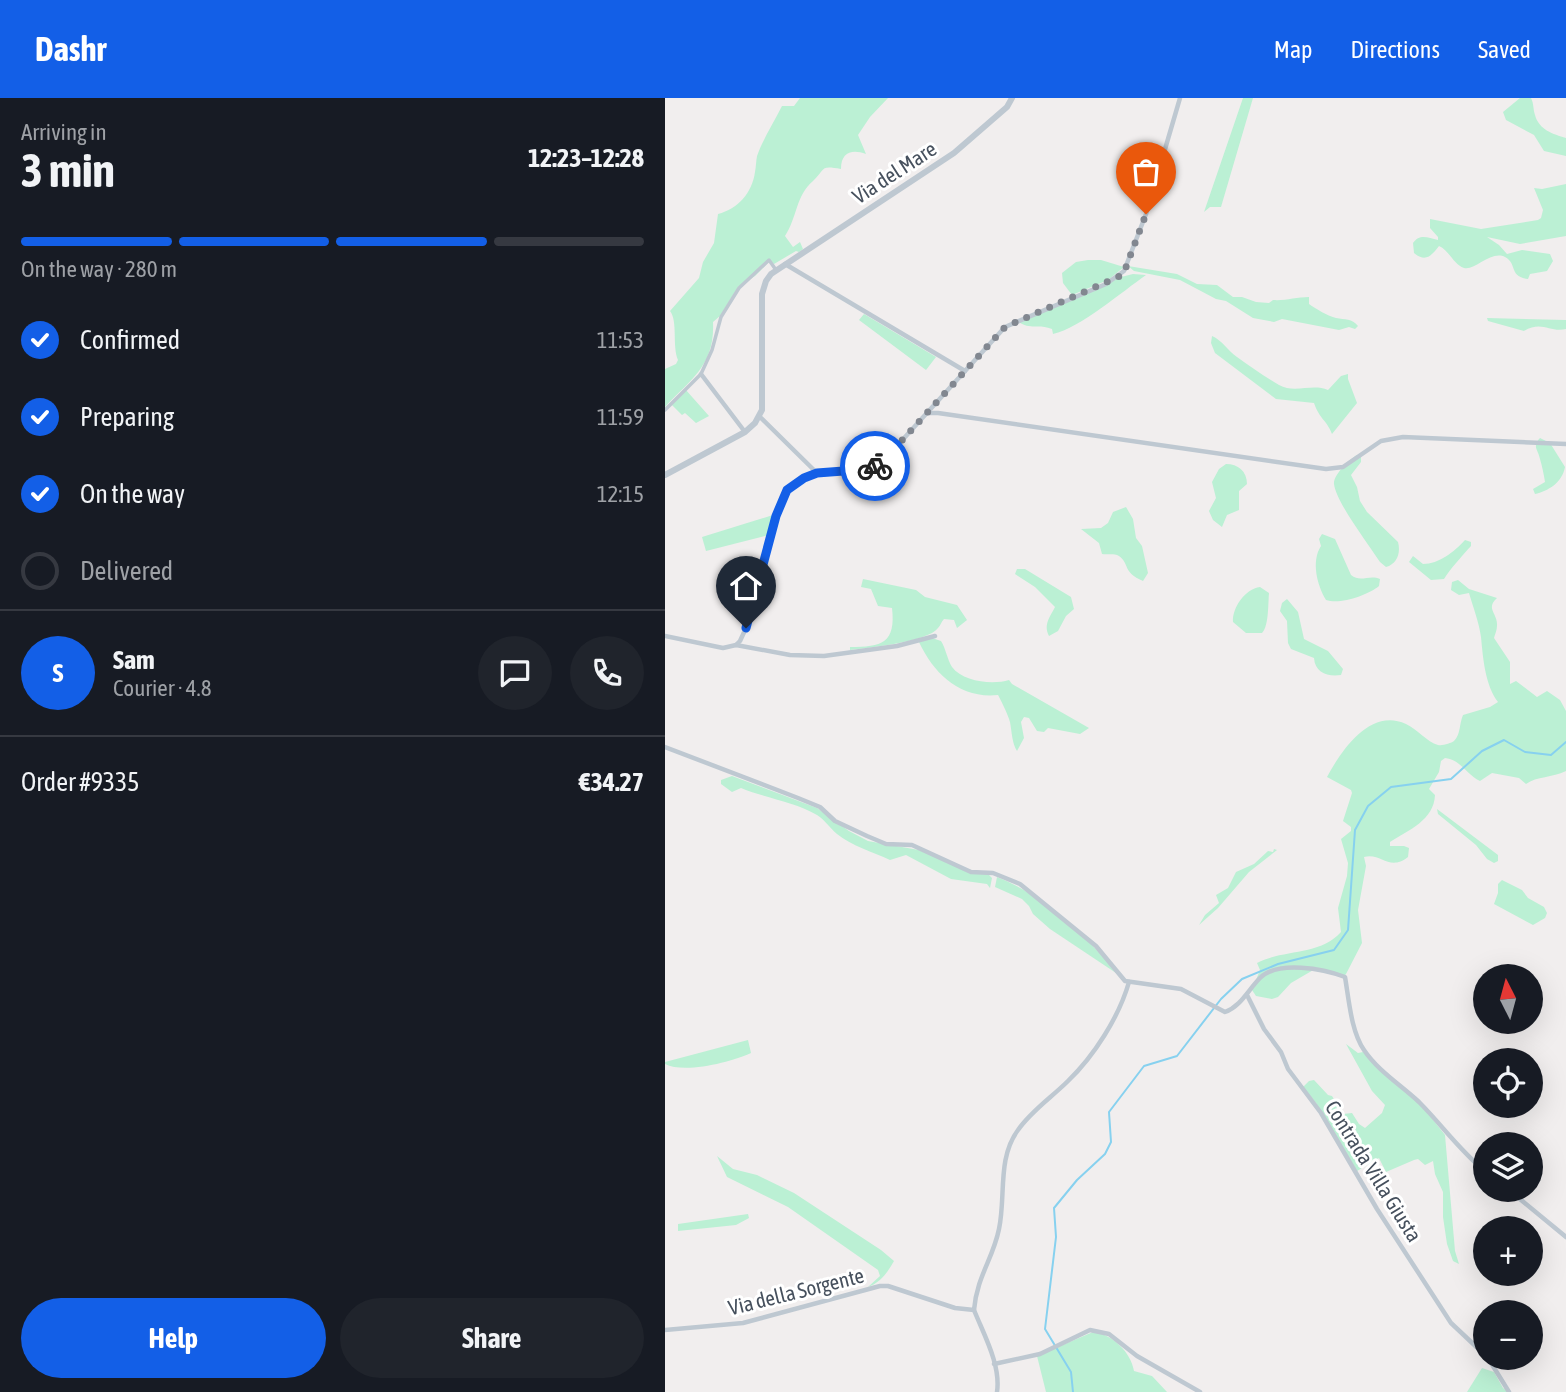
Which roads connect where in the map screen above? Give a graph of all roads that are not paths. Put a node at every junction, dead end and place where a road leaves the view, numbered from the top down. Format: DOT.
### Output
graph roads {
  1 [pos="1011,98"];
  2 [pos="1180,98"];
  3 [pos="785,264"];
  4 [pos="776,270"];
  5 [pos="965,371"];
  6 [pos="701,374"];
  7 [pos="665,410"];
  8 [pos="927,413"];
  9 [pos="759,415"];
  10 [pos="745,432"];
  11 [pos="1566,444"];
  12 [pos="817,473"];
  13 [pos="665,475"];
  14 [pos="665,636"];
  15 [pos="935,636"];
  16 [pos="736,645"];
  17 [pos="665,747"];
  18 [pos="1129,982"];
  19 [pos="1247,995"];
  20 [pos="1473,1160"];
  21 [pos="1524,1202"];
  22 [pos="1566,1237"];
  23 [pos="974,1310"];
  24 [pos="665,1330"];
  25 [pos="1473,1344"];
  26 [pos="994,1364"];
  27 [pos="1495,1370"];
  28 [pos="1182,1382"];
  29 [pos="997,1392"];
  30 [pos="1182,1392"];
  31 [pos="1200,1392"];
  32 [pos="1509,1392"];
  1 -- 3 [label="street, Via del Mare"];
  2 -- 5 [label="street"];
  3 -- 4 [label="street, Via del Mare"];
  3 -- 5 [label="street"];
  4 -- 6 [label="street"];
  4 -- 9 [label="street"];
  5 -- 8 [label="street"];
  6 -- 7 [label="street"];
  6 -- 10 [label="street"];
  8 -- 11 [label="street"];
  8 -- 12 [label="street"];
  9 -- 10 [label="street"];
  9 -- 12 [label="street"];
  10 -- 13 [label="street"];
  12 -- 16 [label="street"];
  14 -- 16 [label="street"];
  15 -- 16 [label="street"];
  17 -- 18 [label="street"];
  18 -- 19 [label="street"];
  18 -- 23 [label="street"];
  19 -- 20 [label="street"];
  19 -- 25 [label="street, Contrada Villa Giusta"];
  21 -- 22 [label="street"];
  23 -- 24 [label="street, Via della Sorgente"];
  23 -- 26 [label="street"];
  26 -- 28 [label="street"];
  26 -- 29 [label="street"];
  27 -- 32 [label="street, Contrada Villa Giusta"];
  28 -- 30 [label="street"];
  28 -- 31 [label="street"];
}
